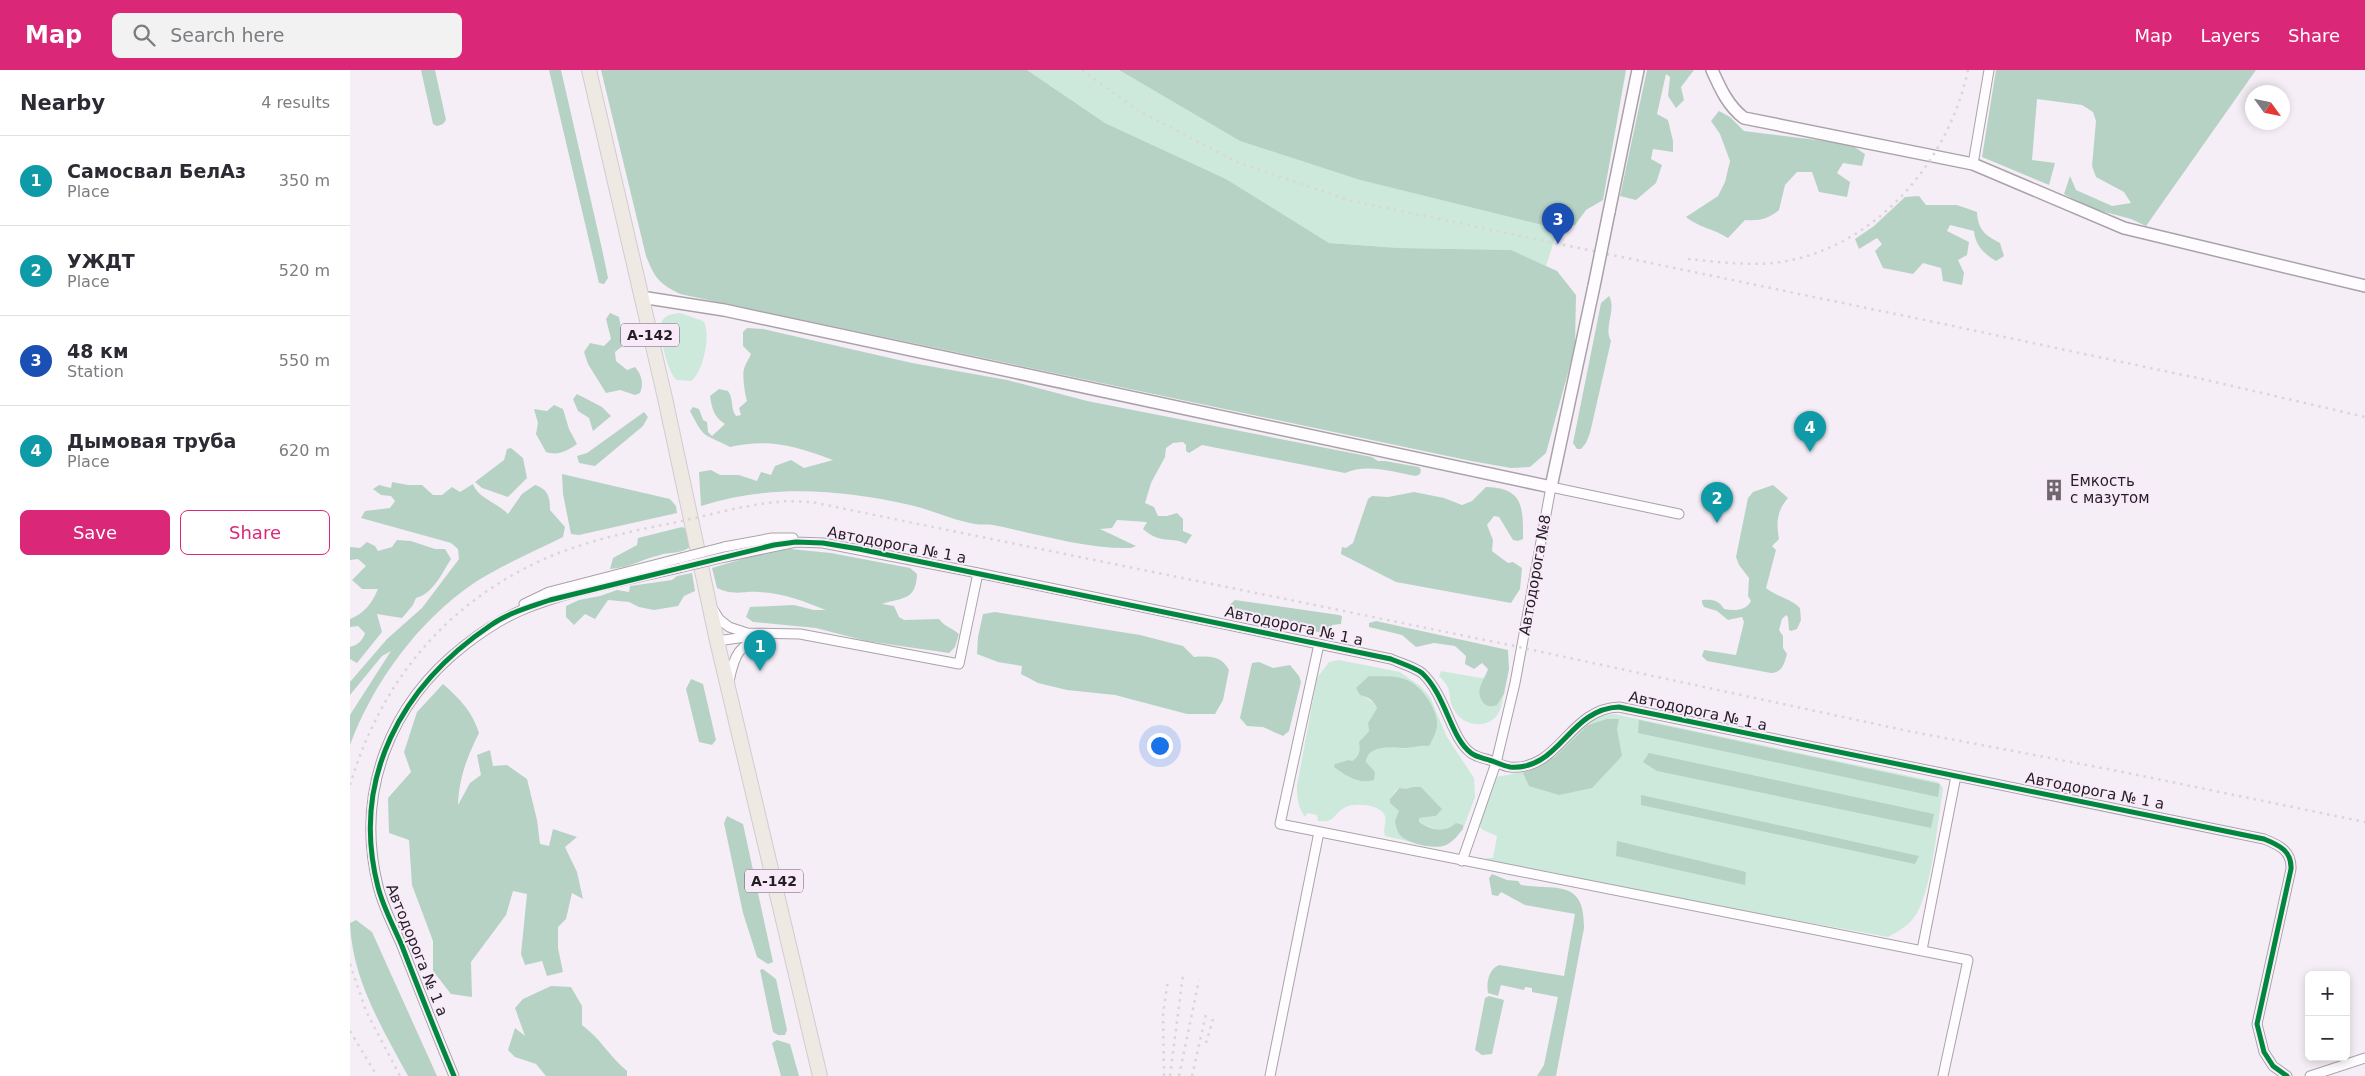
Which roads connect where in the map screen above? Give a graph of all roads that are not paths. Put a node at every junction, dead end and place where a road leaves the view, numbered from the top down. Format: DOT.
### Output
graph roads {
  1 [pos="589,70"];
  2 [pos="1638,70"];
  3 [pos="1712,70"];
  4 [pos="1989,70"];
  5 [pos="1973,164"];
  6 [pos="2365,286"];
  7 [pos="641,297"];
  8 [pos="1551,487"];
  9 [pos="1679,514"];
  10 [pos="824,543"];
  11 [pos="978,573"];
  12 [pos="709,600"];
  13 [pos="492,624"];
  14 [pos="771,633"];
  15 [pos="716,641"];
  16 [pos="1319,644"];
  17 [pos="727,687"];
  18 [pos="1496,762"];
  19 [pos="1956,776"];
  20 [pos="1319,832"];
  21 [pos="1462,861"];
  22 [pos="1922,950"];
  23 [pos="2365,1058"];
  24 [pos="454,1076"];
  25 [pos="820,1076"];
  26 [pos="1270,1076"];
  27 [pos="1943,1076"];
  28 [pos="2287,1076"];
  29 [pos="2310,1076"];
  1 -- 7 [label="highway, А-142"];
  2 -- 8 [label="street, Автодорога №8, bridge"];
  3 -- 5 [label="street"];
  4 -- 5 [label="street"];
  5 -- 6 [label="street"];
  7 -- 8 [label="street"];
  7 -- 12 [label="highway, А-142"];
  8 -- 9 [label="street"];
  8 -- 18 [label="street, Автодорога №8"];
  10 -- 11 [label="street, Автодорога № 1 а"];
  10 -- 13 [label="street, Автодорога № 1 а, bridge"];
  10 -- 13 [label="street, bridge"];
  11 -- 14 [label="street"];
  11 -- 16 [label="street, Автодорога № 1 а"];
  12 -- 14 [label="street"];
  12 -- 15 [label="highway, А-142"];
  13 -- 24 [label="street, Автодорога № 1 а"];
  14 -- 15 [label="street"];
  14 -- 17 [label="street"];
  15 -- 17 [label="highway, А-142"];
  16 -- 18 [label="street, Автодорога № 1 а"];
  16 -- 20 [label="street"];
  17 -- 25 [label="highway, А-142"];
  18 -- 19 [label="street, Автодорога № 1 а"];
  18 -- 21 [label="street, Автодорога №8"];
  19 -- 22 [label="street"];
  19 -- 28 [label="street, Автодорога № 1 а"];
  20 -- 21 [label="street"];
  20 -- 26 [label="street"];
  21 -- 22 [label="street"];
  22 -- 27 [label="street"];
  23 -- 29 [label="street"];
}
